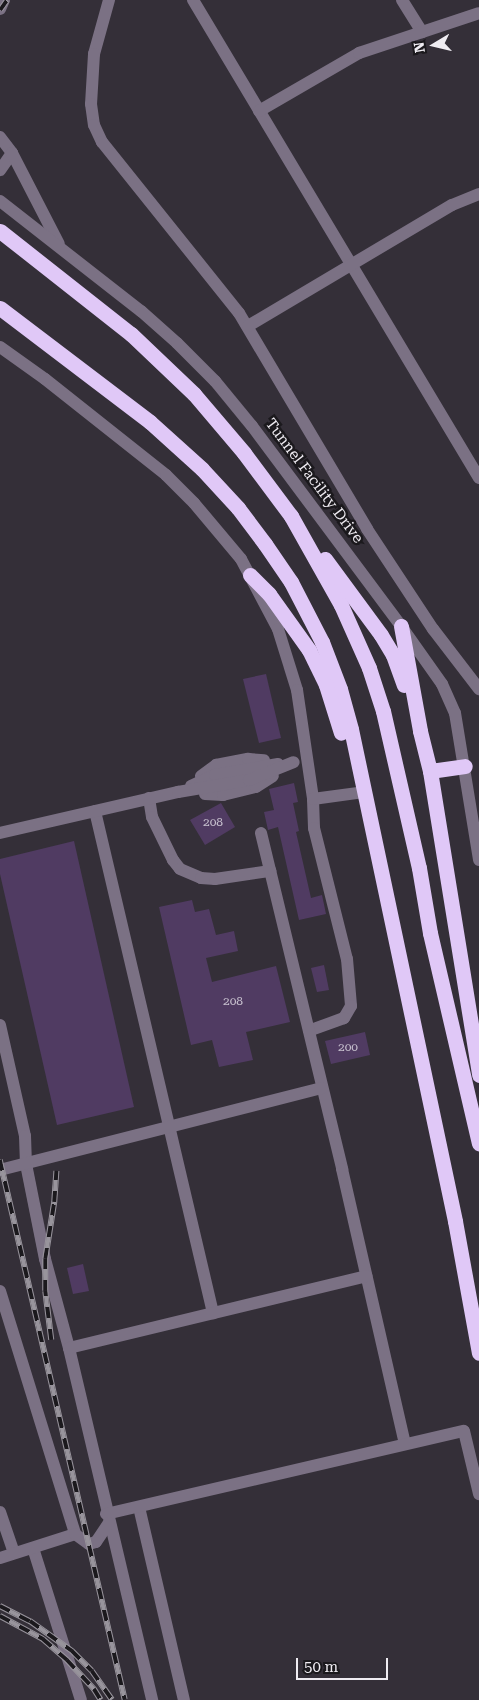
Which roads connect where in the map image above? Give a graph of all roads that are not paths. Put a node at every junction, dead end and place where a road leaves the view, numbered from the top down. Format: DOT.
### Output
graph roads {
  1 [pos="4,0"];
  2 [pos="109,0"];
  3 [pos="193,0"];
  4 [pos="402,0"];
  5 [pos="0,9"];
  6 [pos="479,13"];
  7 [pos="422,32"];
  8 [pos="260,111"];
  9 [pos="0,137"];
  10 [pos="12,153"];
  11 [pos="0,170"];
  12 [pos="479,194"];
  13 [pos="0,201"];
  14 [pos="0,231"];
  15 [pos="61,249"];
  16 [pos="352,264"];
  17 [pos="0,308"];
  18 [pos="248,326"];
  19 [pos="0,347"];
  20 [pos="479,478"];
  21 [pos="291,516"];
  22 [pos="250,575"];
  23 [pos="401,626"];
  24 [pos="479,689"];
  25 [pos="420,731"];
  26 [pos="307,759"];
  27 [pos="294,762"];
  28 [pos="465,766"];
  29 [pos="430,771"];
  30 [pos="178,792"];
  31 [pos="364,792"];
  32 [pos="149,798"];
  33 [pos="313,799"];
  34 [pos="95,811"];
  35 [pos="0,833"];
  36 [pos="261,834"];
  37 [pos="479,860"];
  38 [pos="419,868"];
  39 [pos="270,871"];
  40 [pos="0,1025"];
  41 [pos="309,1031"];
  42 [pos="479,1075"];
  43 [pos="322,1088"];
  44 [pos="168,1128"];
  45 [pos="479,1143"];
  46 [pos="26,1164"];
  47 [pos="0,1170"];
  48 [pos="455,1221"];
  49 [pos="366,1276"];
  50 [pos="0,1291"];
  51 [pos="479,1306"];
  52 [pos="213,1313"];
  53 [pos="69,1348"];
  54 [pos="479,1353"];
  55 [pos="405,1444"];
  56 [pos="479,1494"];
  57 [pos="138,1507"];
  58 [pos="0,1512"];
  59 [pos="108,1519"];
  60 [pos="75,1534"];
  61 [pos="33,1548"];
  62 [pos="14,1553"];
  63 [pos="0,1558"];
  64 [pos="81,1700"];
  65 [pos="152,1700"];
  66 [pos="184,1700"];
  1 -- 5 [label="street"];
  2 -- 18 [label="street"];
  3 -- 8 [label="street"];
  4 -- 7 [label="street"];
  6 -- 7 [label="street"];
  7 -- 8 [label="street"];
  8 -- 16 [label="street"];
  9 -- 10 [label="street"];
  10 -- 11 [label="street"];
  10 -- 15 [label="street"];
  12 -- 16 [label="street"];
  13 -- 15 [label="street, Tunnel Facility Drive"];
  14 -- 21 [label="highway"];
  15 -- 23 [label="street, Tunnel Facility Drive"];
  16 -- 18 [label="street"];
  16 -- 20 [label="street"];
  17 -- 31 [label="highway"];
  18 -- 24 [label="street"];
  19 -- 22 [label="street"];
  21 -- 25 [label="highway"];
  21 -- 38 [label="highway"];
  22 -- 26 [label="street"];
  22 -- 31 [label="highway"];
  23 -- 25 [label="highway"];
  23 -- 28 [label="street, Tunnel Facility Drive"];
  25 -- 29 [label="highway"];
  26 -- 27 [label="street"];
  26 -- 33 [label="street"];
  27 -- 30 [label="street"];
  27 -- 30 [label="street"];
  28 -- 29 [label="highway"];
  28 -- 37 [label="street, Tunnel Facility Drive"];
  29 -- 42 [label="highway"];
  30 -- 32 [label="street"];
  31 -- 33 [label="street"];
  31 -- 48 [label="highway"];
  32 -- 34 [label="street"];
  32 -- 39 [label="street"];
  33 -- 41 [label="street"];
  34 -- 35 [label="street"];
  34 -- 44 [label="street"];
  36 -- 39 [label="street"];
  38 -- 42 [label="highway"];
  38 -- 45 [label="highway"];
  39 -- 41 [label="street"];
  40 -- 46 [label="street"];
  41 -- 43 [label="street"];
  43 -- 44 [label="street"];
  43 -- 49 [label="street"];
  44 -- 46 [label="street"];
  44 -- 52 [label="street"];
  46 -- 47 [label="street"];
  46 -- 53 [label="street"];
  48 -- 51 [label="highway"];
  48 -- 54 [label="highway"];
  49 -- 52 [label="street"];
  49 -- 55 [label="street"];
  50 -- 60 [label="street"];
  52 -- 53 [label="street"];
  53 -- 59 [label="street"];
  55 -- 56 [label="street"];
  55 -- 57 [label="street"];
  57 -- 59 [label="street"];
  57 -- 66 [label="street"];
  58 -- 62 [label="street"];
  59 -- 60 [label="street"];
  59 -- 65 [label="street"];
  60 -- 61 [label="street"];
  61 -- 62 [label="street"];
  61 -- 64 [label="street"];
  62 -- 63 [label="street"];
}
